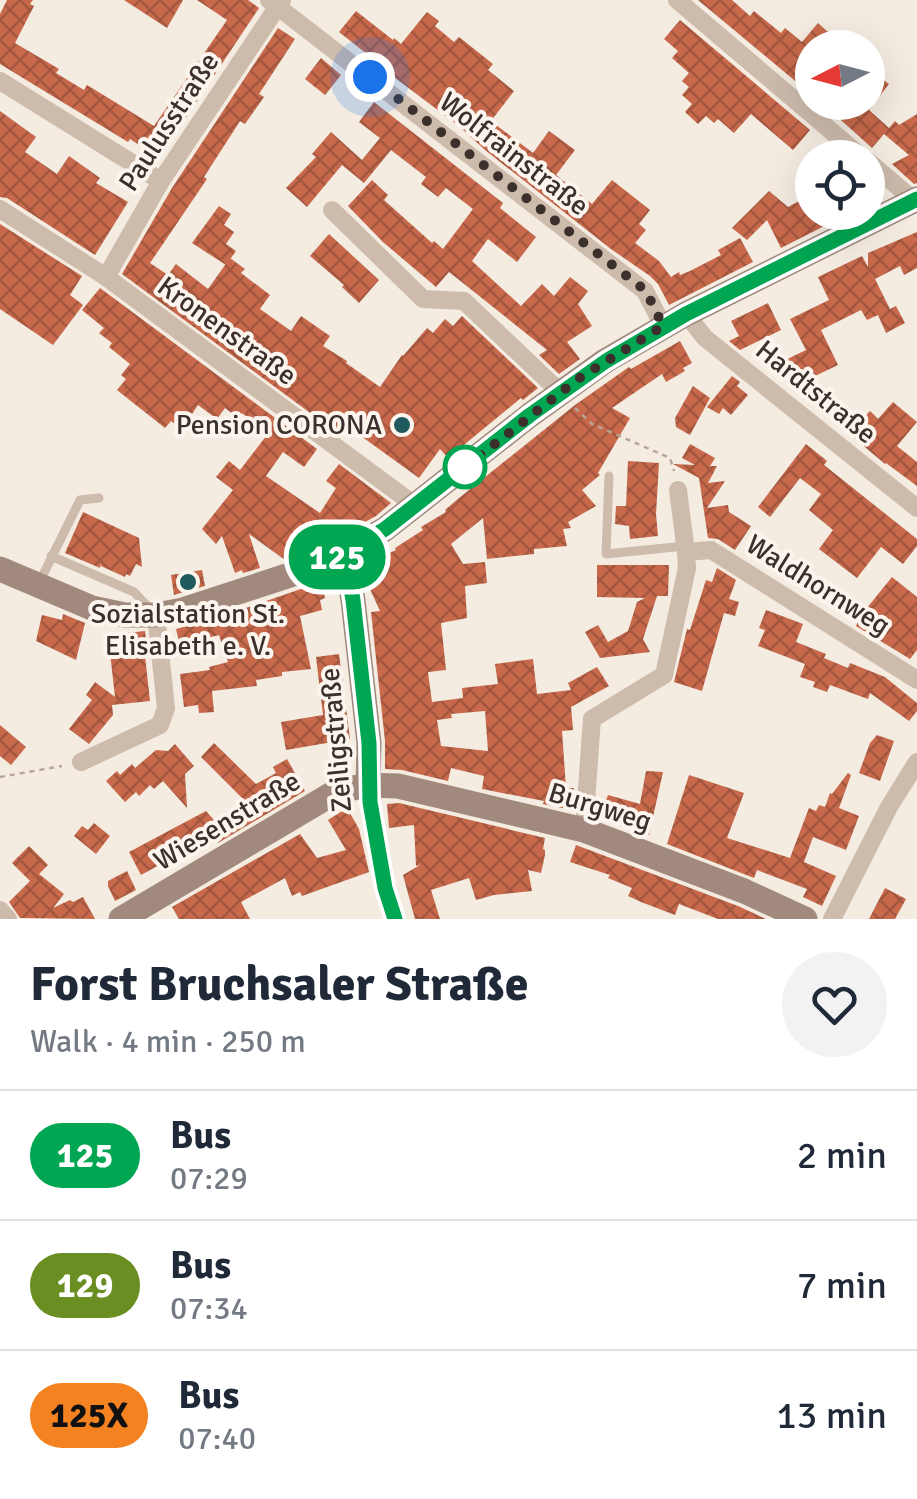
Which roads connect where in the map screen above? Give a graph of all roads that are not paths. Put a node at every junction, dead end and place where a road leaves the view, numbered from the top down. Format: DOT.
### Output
graph roads {
  1 [pos="678,0"];
  2 [pos="277,2"];
  3 [pos="0,81"];
  4 [pos="844,140"];
  5 [pos="885,175"];
  6 [pos="161,180"];
  7 [pos="916,201"];
  8 [pos="0,209"];
  9 [pos="332,210"];
  10 [pos="106,277"];
  11 [pos="675,320"];
  12 [pos="560,392"];
  13 [pos="609,476"];
  14 [pos="678,490"];
  15 [pos="99,498"];
  16 [pos="416,506"];
  17 [pos="917,508"];
  18 [pos="685,549"];
  19 [pos="50,556"];
  20 [pos="337,557"];
  21 [pos="0,569"];
  22 [pos="38,586"];
  23 [pos="156,615"];
  24 [pos="917,680"];
  25 [pos="81,762"];
  26 [pos="917,762"];
  27 [pos="368,784"];
  28 [pos="584,830"];
  29 [pos="0,910"];
  30 [pos="8,919"];
  31 [pos="121,919"];
  32 [pos="395,919"];
  33 [pos="805,919"];
  34 [pos="832,919"];
  1 -- 4 [label="street"];
  2 -- 6 [label="street, Paulusstraße"];
  2 -- 11 [label="street, Wolfrainstraße"];
  3 -- 6 [label="street"];
  5 -- 7 [label="street"];
  6 -- 10 [label="street, Paulusstraße"];
  7 -- 11 [label="street"];
  8 -- 10 [label="street, Kronenstraße"];
  9 -- 12 [label="street"];
  10 -- 16 [label="street, Kronenstraße"];
  11 -- 12 [label="street"];
  11 -- 17 [label="street, Hardtstraße"];
  12 -- 16 [label="street"];
  13 -- 18 [label="lane"];
  14 -- 18 [label="street"];
  15 -- 19 [label="lane"];
  16 -- 20 [label="street"];
  18 -- 24 [label="street, Waldhornweg"];
  18 -- 28 [label="street"];
  19 -- 22 [label="lane"];
  19 -- 23 [label="lane"];
  20 -- 23 [label="street"];
  20 -- 27 [label="street, Zeiligstraße"];
  21 -- 22 [label="street"];
  22 -- 23 [label="street"];
  23 -- 25 [label="street"];
  26 -- 34 [label="street"];
  27 -- 28 [label="street, Burgweg"];
  27 -- 31 [label="street, Wiesenstraße"];
  27 -- 32 [label="street, Zeiligstraße"];
  28 -- 33 [label="street, Burgweg"];
  29 -- 30 [label="street"];
}
